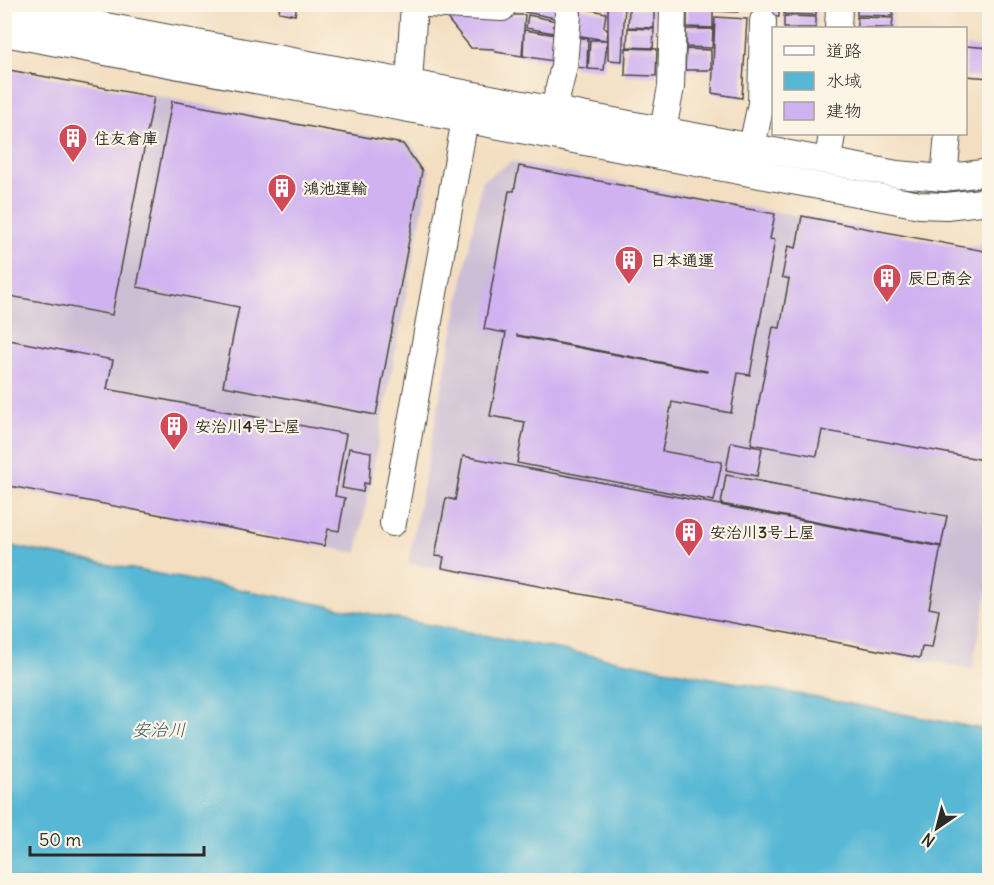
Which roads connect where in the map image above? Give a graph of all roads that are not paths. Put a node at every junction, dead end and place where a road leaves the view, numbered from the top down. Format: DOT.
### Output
graph roads {
  1 [pos="414,4"];
  2 [pos="427,4"];
  3 [pos="4,7"];
  4 [pos="502,8"];
  5 [pos="673,8"];
  6 [pos="568,14"];
  7 [pos="100,15"];
  8 [pos="763,21"];
  9 [pos="4,33"];
  10 [pos="409,83"];
  11 [pos="554,109"];
  12 [pos="465,119"];
  13 [pos="663,130"];
  14 [pos="832,135"];
  15 [pos="948,135"];
  16 [pos="752,146"];
  17 [pos="828,160"];
  18 [pos="990,172"];
  19 [pos="944,178"];
  20 [pos="990,201"];
  21 [pos="393,523"];
  1 -- 10 [label="street"];
  2 -- 4 [label="street"];
  3 -- 7 [label="street"];
  5 -- 13 [label="street"];
  6 -- 11 [label="street"];
  7 -- 10 [label="street"];
  8 -- 16 [label="street"];
  9 -- 12 [label="street"];
  10 -- 11 [label="street"];
  10 -- 12 [label="street"];
  11 -- 13 [label="street"];
  12 -- 20 [label="street"];
  12 -- 21 [label="street"];
  13 -- 16 [label="street"];
  14 -- 17 [label="street"];
  15 -- 19 [label="street"];
  16 -- 17 [label="street"];
  17 -- 19 [label="street"];
  18 -- 19 [label="street"];
}
